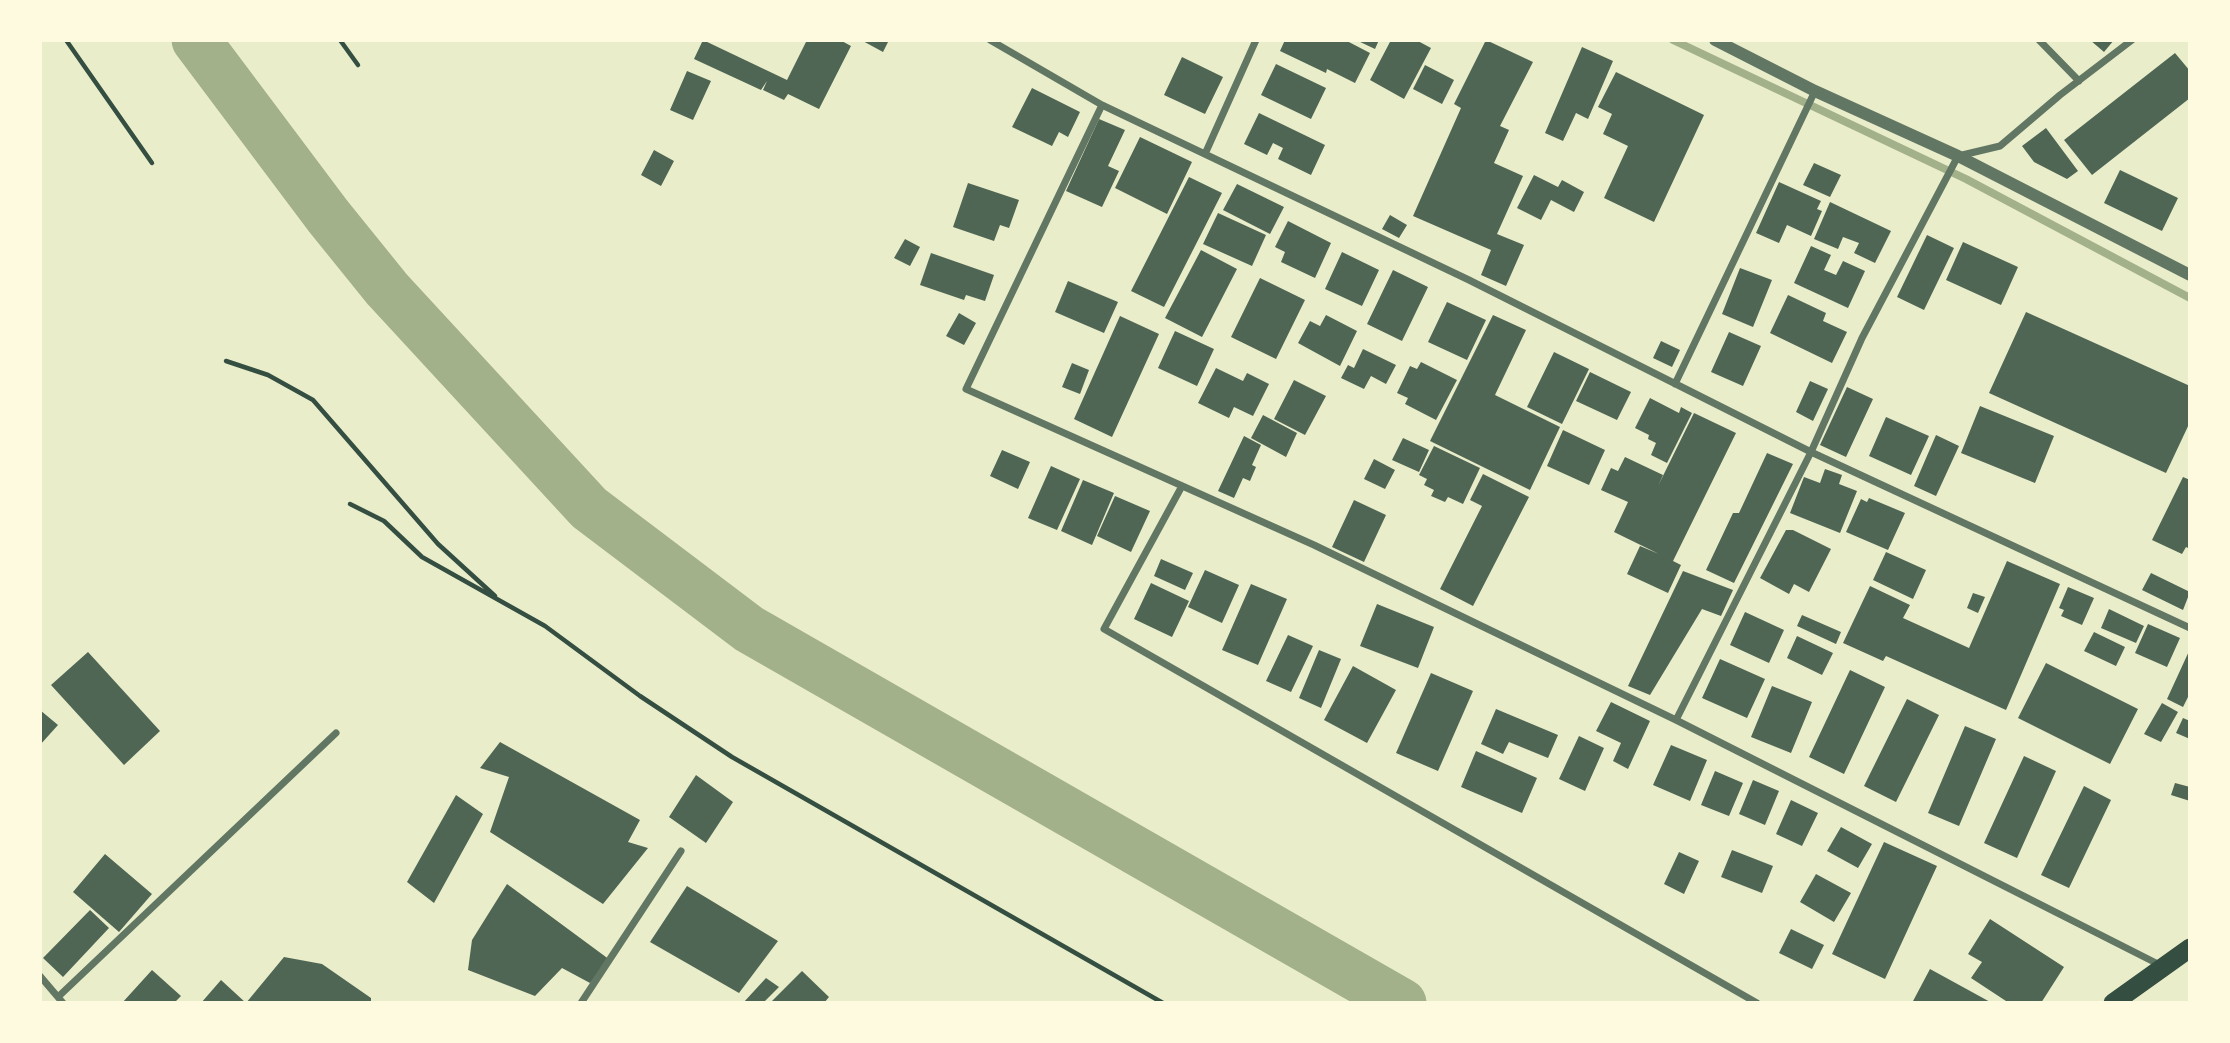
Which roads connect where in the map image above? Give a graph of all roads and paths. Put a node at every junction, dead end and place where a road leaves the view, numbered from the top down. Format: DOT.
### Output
graph roads {
  1 [pos="66,40"];
  2 [pos="340,40"];
  3 [pos="990,40"];
  4 [pos="1256,40"];
  5 [pos="1714,40"];
  6 [pos="2039,40"];
  7 [pos="2132,40"];
  8 [pos="358,65"];
  9 [pos="2079,81"];
  10 [pos="1815,91"];
  11 [pos="1102,105"];
  12 [pos="1205,154"];
  13 [pos="1958,156"];
  14 [pos="152,163"];
  15 [pos="2190,275"];
  16 [pos="226,361"];
  17 [pos="1675,384"];
  18 [pos="1811,452"];
  19 [pos="1182,486"];
  20 [pos="351,504"];
  21 [pos="501,601"];
  22 [pos="2190,628"];
  23 [pos="1676,720"];
  24 [pos="336,733"];
  25 [pos="681,851"];
  26 [pos="2190,948"];
  27 [pos="2164,967"];
  28 [pos="40,976"];
  29 [pos="61,1000"];
  30 [pos="581,1003"];
  31 [pos="1163,1003"];
  32 [pos="1757,1003"];
  33 [pos="2113,1003"];
  1 -- 14 [label="path"];
  2 -- 8 [label="path"];
  3 -- 11 [label="street"];
  4 -- 12 [label="street"];
  5 -- 10 [label="street"];
  6 -- 9 [label="street"];
  7 -- 9 [label="street"];
  9 -- 13 [label="street"];
  10 -- 13 [label="street"];
  10 -- 17 [label="street"];
  11 -- 12 [label="street"];
  11 -- 19 [label="street"];
  12 -- 17 [label="street"];
  13 -- 15 [label="street"];
  13 -- 18 [label="street"];
  16 -- 21 [label="path"];
  17 -- 18 [label="street"];
  18 -- 22 [label="street"];
  18 -- 23 [label="street"];
  19 -- 23 [label="street"];
  19 -- 32 [label="street"];
  20 -- 21 [label="path"];
  21 -- 31 [label="path"];
  23 -- 27 [label="street"];
  24 -- 29 [label="street"];
  25 -- 30 [label="street"];
  26 -- 27 [label="highway"];
  27 -- 33 [label="highway"];
  28 -- 29 [label="street"];
}
